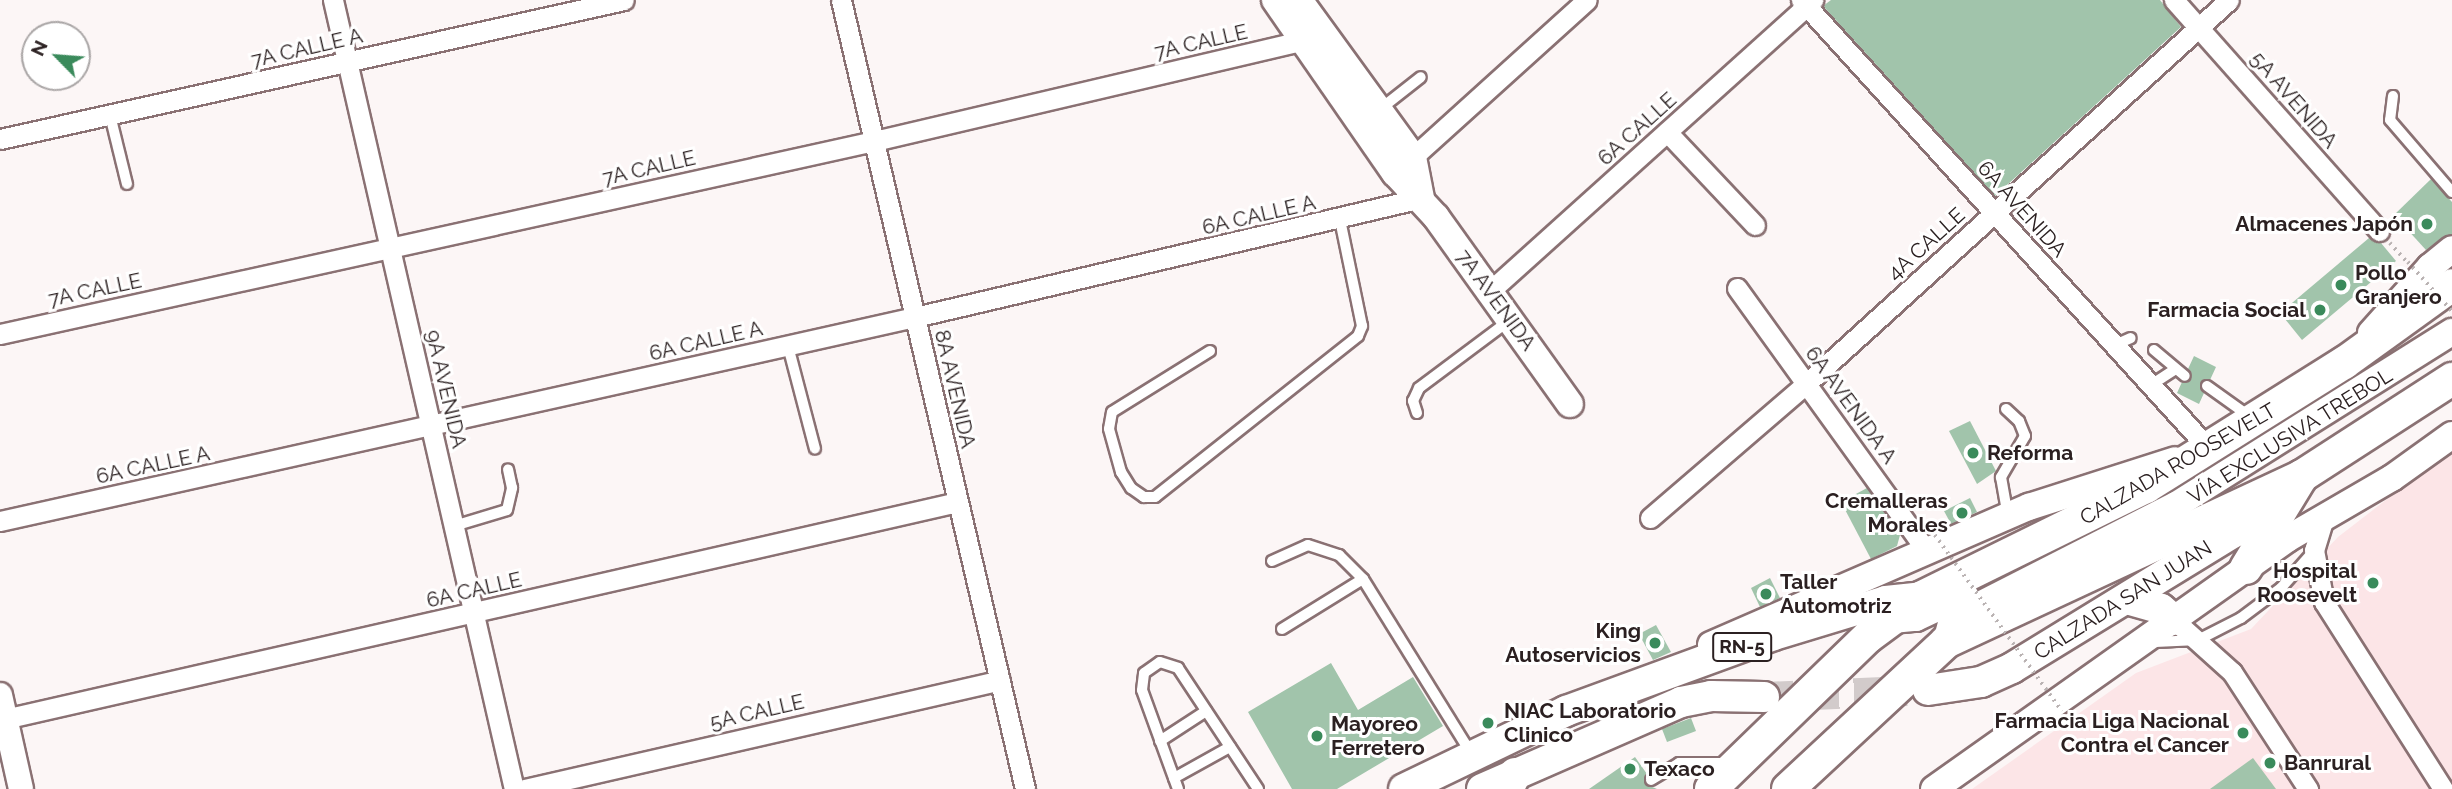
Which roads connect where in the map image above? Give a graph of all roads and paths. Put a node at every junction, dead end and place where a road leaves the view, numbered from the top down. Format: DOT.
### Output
graph roads {
  1 [pos="333,0"];
  2 [pos="624,0"];
  3 [pos="841,0"];
  4 [pos="1275,0"];
  5 [pos="1299,0"];
  6 [pos="1586,0"];
  7 [pos="2174,0"];
  8 [pos="2230,0"];
  9 [pos="1807,2"];
  10 [pos="2199,28"];
  11 [pos="1307,40"];
  12 [pos="348,63"];
  13 [pos="1421,77"];
  14 [pos="2393,96"];
  15 [pos="1379,111"];
  16 [pos="110,115"];
  17 [pos="1667,132"];
  18 [pos="0,139"];
  19 [pos="874,141"];
  20 [pos="1413,157"];
  21 [pos="127,184"];
  22 [pos="2452,192"];
  23 [pos="1421,198"];
  24 [pos="1995,213"];
  25 [pos="1340,220"];
  26 [pos="1755,225"];
  27 [pos="2379,231"];
  28 [pos="2452,249"];
  29 [pos="390,250"];
  30 [pos="2408,262"];
  31 [pos="2452,285"];
  32 [pos="1737,288"];
  33 [pos="1490,291"];
  34 [pos="2452,311"];
  35 [pos="915,317"];
  36 [pos="1510,320"];
  37 [pos="2452,332"];
  38 [pos="0,334"];
  39 [pos="788,346"];
  40 [pos="2154,350"];
  41 [pos="1210,351"];
  42 [pos="2344,363"];
  43 [pos="2174,370"];
  44 [pos="2185,376"];
  45 [pos="2452,379"];
  46 [pos="1808,382"];
  47 [pos="2151,385"];
  48 [pos="2207,387"];
  49 [pos="1570,404"];
  50 [pos="2006,408"];
  51 [pos="1417,412"];
  52 [pos="2255,421"];
  53 [pos="431,427"];
  54 [pos="2452,435"];
  55 [pos="815,449"];
  56 [pos="2209,449"];
  57 [pos="508,469"];
  58 [pos="2302,476"];
  59 [pos="958,502"];
  60 [pos="2008,517"];
  61 [pos="1650,518"];
  62 [pos="0,522"];
  63 [pos="2323,522"];
  64 [pos="454,526"];
  65 [pos="2122,531"];
  66 [pos="1931,543"];
  67 [pos="2314,550"];
  68 [pos="1272,561"];
  69 [pos="2246,568"];
  70 [pos="1363,579"];
  71 [pos="1922,597"];
  72 [pos="2127,599"];
  73 [pos="474,614"];
  74 [pos="1892,620"];
  75 [pos="2174,620"];
  76 [pos="1282,629"];
  77 [pos="2198,640"];
  78 [pos="1946,642"];
  79 [pos="2140,642"];
  80 [pos="1000,680"];
  81 [pos="1928,690"];
  82 [pos="1764,697"];
  83 [pos="2,711"];
  84 [pos="1206,711"];
  85 [pos="1566,711"];
  86 [pos="2062,711"];
  87 [pos="1160,741"];
  88 [pos="1230,747"];
  89 [pos="1474,758"];
  90 [pos="1739,763"];
  91 [pos="1174,778"];
  92 [pos="1651,780"];
  93 [pos="1514,781"];
  94 [pos="2452,786"];
  95 [pos="21,789"];
  96 [pos="514,789"];
  97 [pos="525,789"];
  98 [pos="1025,789"];
  99 [pos="1178,789"];
  100 [pos="1258,789"];
  101 [pos="1404,789"];
  102 [pos="1482,789"];
  103 [pos="1711,789"];
  104 [pos="1788,789"];
  105 [pos="1934,789"];
  106 [pos="2308,789"];
  107 [pos="2444,789"];
  1 -- 12 [label="street, 9A AVENIDA"];
  2 -- 12 [label="street, 7A CALLE A"];
  3 -- 19 [label="street, 8A AVENIDA"];
  4 -- 11 [label="main road, 7A AVENIDA"];
  5 -- 15 [label="main road, 7A AVENIDA"];
  6 -- 20 [label="street"];
  7 -- 10 [label="street, 5A AVENIDA"];
  8 -- 10 [label="street, 4A CALLE"];
  9 -- 17 [label="street, 6A CALLE"];
  9 -- 24 [label="street, 6A AVENIDA"];
  10 -- 24 [label="street, 4A CALLE"];
  10 -- 27 [label="street, 5A AVENIDA"];
  11 -- 19 [label="street, 7A CALLE"];
  11 -- 23 [label="main road, 7A AVENIDA"];
  12 -- 16 [label="street, 7A CALLE A"];
  12 -- 29 [label="street, 9A AVENIDA"];
  13 -- 15 [label="lane"];
  14 -- 22 [label="lane"];
  15 -- 20 [label="main road, 7A AVENIDA"];
  16 -- 18 [label="street, 7A CALLE A"];
  16 -- 21 [label="lane"];
  17 -- 26 [label="street"];
  17 -- 33 [label="street, 6A CALLE"];
  19 -- 29 [label="street, 7A CALLE"];
  19 -- 35 [label="street, 8A AVENIDA"];
  20 -- 23 [label="main road, 7A AVENIDA"];
  23 -- 25 [label="street, 6A CALLE A"];
  23 -- 33 [label="main road, 7A AVENIDA"];
  24 -- 46 [label="street, 4A CALLE"];
  24 -- 47 [label="street, 6A AVENIDA"];
  25 -- 35 [label="street, 6A CALLE A"];
  25 -- 41 [label="lane"];
  28 -- 42 [label="main road"];
  29 -- 38 [label="street, 7A CALLE"];
  29 -- 53 [label="street, 9A AVENIDA"];
  30 -- 34 [label="path, bridge"];
  31 -- 42 [label="highway, CALZADA ROOSEVELT"];
  32 -- 46 [label="street, 6A AVENIDA A"];
  33 -- 36 [label="main road, 7A AVENIDA"];
  35 -- 39 [label="street, 6A CALLE A"];
  35 -- 59 [label="street, 8A AVENIDA"];
  36 -- 49 [label="main road, 7A AVENIDA"];
  36 -- 51 [label="lane"];
  37 -- 65 [label="main road, VÍA EXCLUSIVA TREBOL"];
  39 -- 53 [label="street, 6A CALLE A"];
  39 -- 55 [label="lane"];
  40 -- 43 [label="lane"];
  42 -- 52 [label="highway, CALZADA ROOSEVELT"];
  43 -- 44 [label="lane"];
  43 -- 47 [label="lane"];
  45 -- 58 [label="highway, CALZADA ROOSEVELT"];
  46 -- 61 [label="street, 4A CALLE"];
  46 -- 66 [label="street, 6A AVENIDA A"];
  47 -- 56 [label="street, 6A AVENIDA"];
  48 -- 52 [label="lane"];
  50 -- 60 [label="lane"];
  52 -- 56 [label="highway, CALZADA ROOSEVELT"];
  53 -- 62 [label="street, 6A CALLE A"];
  53 -- 64 [label="street, 9A AVENIDA"];
  54 -- 63 [label="main road"];
  56 -- 60 [label="main road"];
  56 -- 71 [label="highway, CALZADA ROOSEVELT"];
  57 -- 64 [label="lane"];
  58 -- 69 [label="highway"];
  58 -- 72 [label="main road, CALZADA SAN JUAN"];
  58 -- 78 [label="highway, CALZADA ROOSEVELT"];
  59 -- 73 [label="street, 6A CALLE"];
  59 -- 80 [label="street, 8A AVENIDA"];
  60 -- 66 [label="main road"];
  63 -- 67 [label="street"];
  63 -- 69 [label="main road"];
  64 -- 73 [label="street, 9A AVENIDA"];
  65 -- 74 [label="main road, CALZADA ROOSEVELT"];
  65 -- 78 [label="main road, CALZADA ROOSEVELT"];
  66 -- 85 [label="main road"];
  66 -- 86 [label="path, bridge"];
  67 -- 77 [label="lane"];
  67 -- 107 [label="street"];
  68 -- 70 [label="lane"];
  69 -- 75 [label="main road"];
  70 -- 76 [label="lane"];
  70 -- 89 [label="lane"];
  71 -- 74 [label="highway, CALZADA ROOSEVELT"];
  71 -- 85 [label="main road, RN-5"];
  72 -- 75 [label="main road"];
  72 -- 81 [label="main road, CALZADA SAN JUAN"];
  73 -- 83 [label="street, 6A CALLE"];
  73 -- 96 [label="street, 9A AVENIDA"];
  74 -- 90 [label="highway, CALZADA ROOSEVELT"];
  75 -- 77 [label="street"];
  75 -- 79 [label="main road"];
  77 -- 79 [label="lane"];
  77 -- 106 [label="street"];
  78 -- 104 [label="highway, CALZADA ROOSEVELT"];
  79 -- 105 [label="main road"];
  80 -- 97 [label="street, 5A CALLE"];
  80 -- 98 [label="street, 8A AVENIDA"];
  82 -- 93 [label="main road"];
  83 -- 95 [label="street"];
  84 -- 87 [label="lane"];
  84 -- 87 [label="lane"];
  84 -- 88 [label="lane"];
  85 -- 89 [label="main road, RN-5"];
  87 -- 91 [label="lane"];
  88 -- 91 [label="lane"];
  88 -- 100 [label="lane"];
  89 -- 101 [label="main road, RN-5"];
  90 -- 92 [label="lane"];
  90 -- 103 [label="highway, CALZADA ROOSEVELT"];
  91 -- 99 [label="lane"];
  93 -- 102 [label="main road"];
  94 -- 107 [label="lane"];
}
